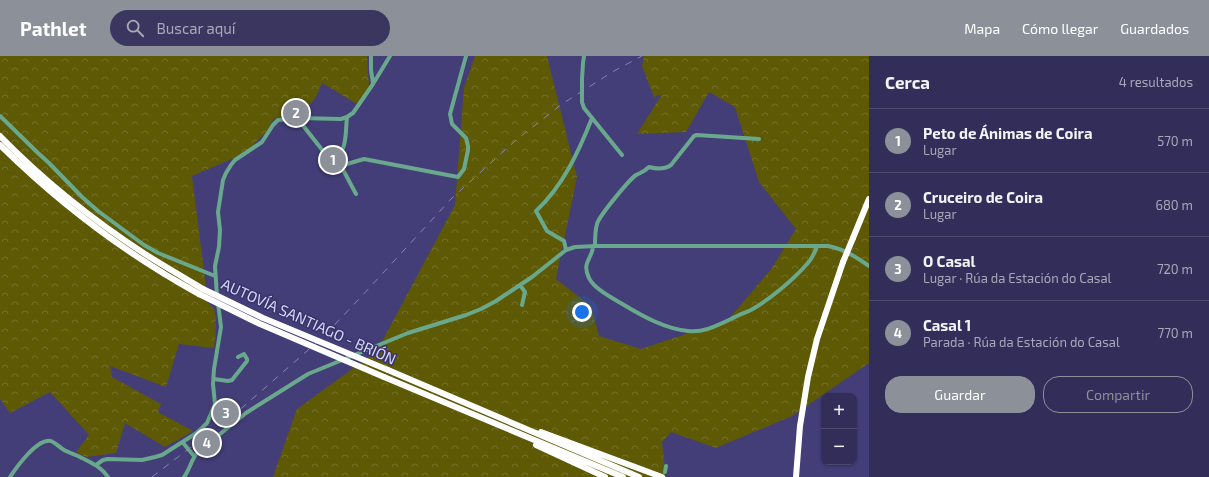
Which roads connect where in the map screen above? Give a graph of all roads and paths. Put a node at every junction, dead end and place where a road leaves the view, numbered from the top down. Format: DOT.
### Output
graph roads {
  1 [pos="371,56"];
  2 [pos="390,56"];
  3 [pos="466,56"];
  4 [pos="584,56"];
  5 [pos="373,84"];
  6 [pos="0,116"];
  7 [pos="347,117"];
  8 [pos="298,118"];
  9 [pos="592,118"];
  10 [pos="0,136"];
  11 [pos="759,139"];
  12 [pos="0,145"];
  13 [pos="622,155"];
  14 [pos="334,162"];
  15 [pos="341,166"];
  16 [pos="356,194"];
  17 [pos="869,199"];
  18 [pos="594,246"];
  19 [pos="817,246"];
  20 [pos="566,250"];
  21 [pos="869,266"];
  22 [pos="215,276"];
  23 [pos="520,284"];
  24 [pos="201,292"];
  25 [pos="522,305"];
  26 [pos="238,357"];
  27 [pos="214,379"];
  28 [pos="510,423"];
  29 [pos="514,432"];
  30 [pos="183,443"];
  31 [pos="194,456"];
  32 [pos="96,465"];
  33 [pos="666,466"];
  34 [pos="663,474"];
  35 [pos="10,477"];
  36 [pos="108,477"];
  37 [pos="184,477"];
  38 [pos="605,477"];
  39 [pos="623,477"];
  40 [pos="639,477"];
  41 [pos="795,477"];
  1 -- 5 [label="street"];
  2 -- 5 [label="street"];
  3 -- 15 [label="street"];
  4 -- 9 [label="street, bridge"];
  5 -- 7 [label="street"];
  6 -- 22 [label="street"];
  7 -- 8 [label="street"];
  7 -- 14 [label="street"];
  8 -- 14 [label="street"];
  8 -- 22 [label="street"];
  9 -- 13 [label="street"];
  9 -- 20 [label="street"];
  10 -- 24 [label="highway, AUTOVÍA SANTIAGO - BRIÓN"];
  11 -- 18 [label="street"];
  12 -- 24 [label="highway, AUTOVÍA SANTIAGO - BRIÓN"];
  14 -- 15 [label="street"];
  15 -- 16 [label="street"];
  17 -- 41 [label="highway, bridge"];
  18 -- 19 [label="street"];
  18 -- 19 [label="street"];
  18 -- 20 [label="street"];
  19 -- 21 [label="street"];
  20 -- 23 [label="street"];
  22 -- 27 [label="street"];
  23 -- 25 [label="street"];
  23 -- 31 [label="street"];
  24 -- 28 [label="highway, AUTOVÍA SANTIAGO - BRIÓN, bridge"];
  24 -- 29 [label="highway, AUTOVÍA SANTIAGO - BRIÓN, bridge"];
  26 -- 27 [label="street"];
  27 -- 30 [label="street"];
  28 -- 34 [label="highway"];
  28 -- 40 [label="highway, AUTOVÍA SANTIAGO - BRIÓN"];
  29 -- 38 [label="highway"];
  29 -- 39 [label="highway, AUTOVÍA SANTIAGO - BRIÓN"];
  30 -- 31 [label="street, bridge"];
  30 -- 32 [label="street"];
  31 -- 37 [label="street"];
  32 -- 35 [label="street"];
  32 -- 36 [label="street"];
  33 -- 34 [label="street"];
}
